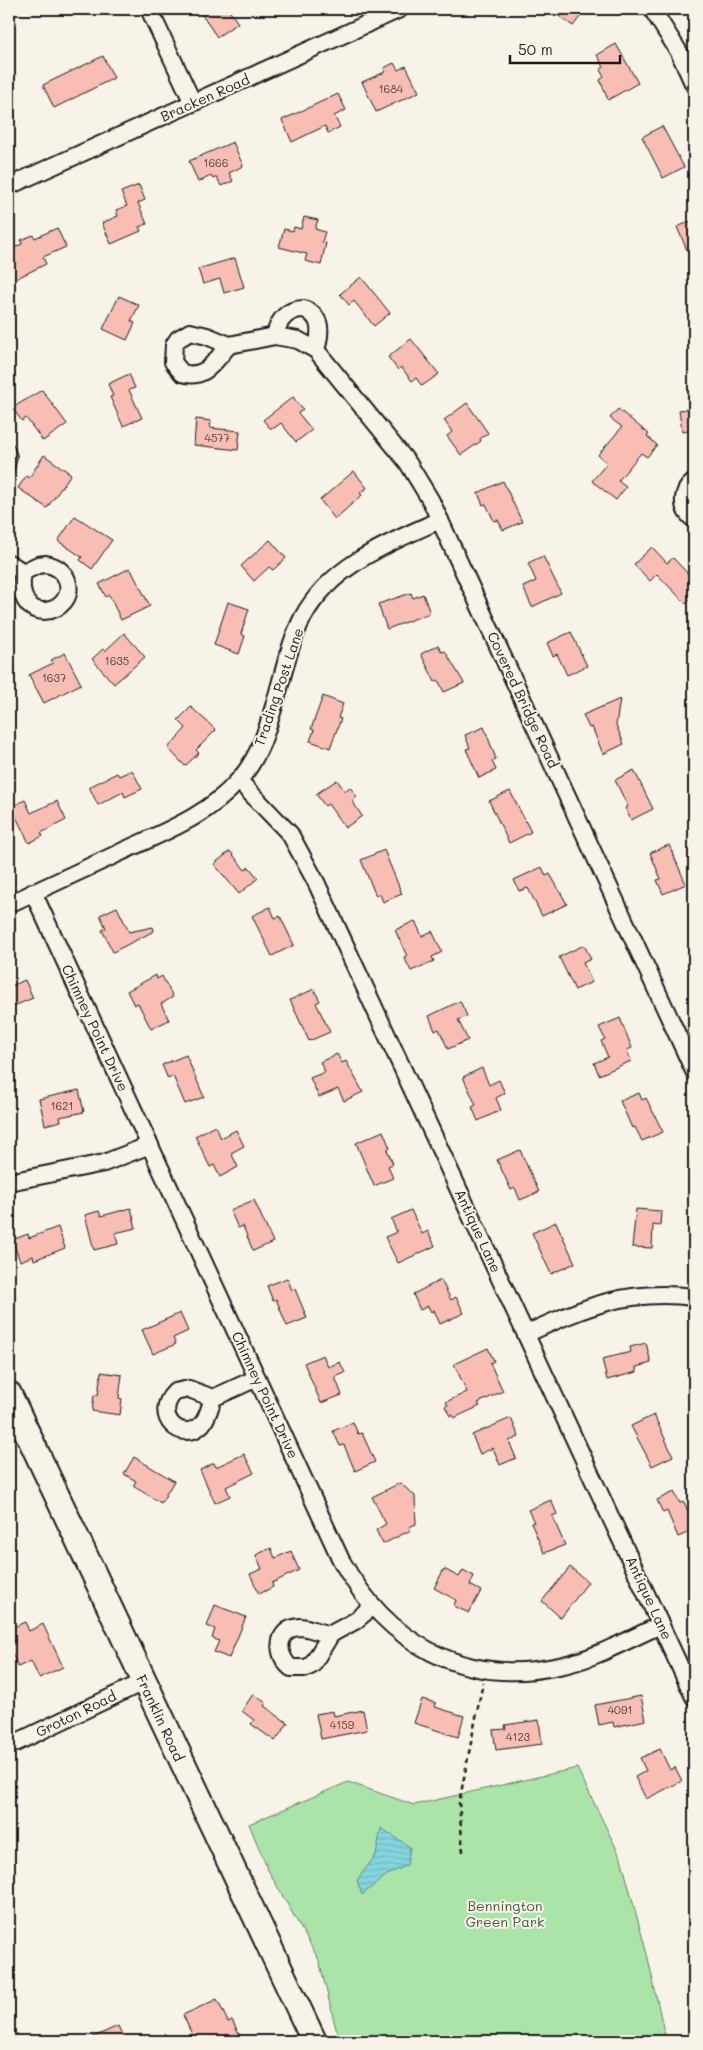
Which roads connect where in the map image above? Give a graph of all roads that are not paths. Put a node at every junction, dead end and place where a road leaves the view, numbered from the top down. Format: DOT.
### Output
graph roads {
  1 [pos="149,9"];
  2 [pos="400,9"];
  3 [pos="652,9"];
  4 [pos="694,85"];
  5 [pos="192,103"];
  6 [pos="9,186"];
  7 [pos="275,336"];
  8 [pos="230,345"];
  9 [pos="316,350"];
  10 [pos="9,448"];
  11 [pos="9,469"];
  12 [pos="694,482"];
  13 [pos="694,519"];
  14 [pos="440,520"];
  15 [pos="9,564"];
  16 [pos="23,572"];
  17 [pos="239,781"];
  18 [pos="32,892"];
  19 [pos="9,904"];
  20 [pos="694,1071"];
  21 [pos="150,1145"];
  22 [pos="9,1182"];
  23 [pos="694,1297"];
  24 [pos="526,1334"];
  25 [pos="257,1378"];
  26 [pos="9,1394"];
  27 [pos="213,1398"];
  28 [pos="373,1606"];
  29 [pos="661,1624"];
  30 [pos="331,1634"];
  31 [pos="143,1682"];
  32 [pos="694,1696"];
  33 [pos="9,1746"];
  34 [pos="314,2041"];
  1 -- 5 [label="street"];
  2 -- 5 [label="street, Bracken Road"];
  3 -- 4 [label="street"];
  5 -- 6 [label="street, Bracken Road"];
  7 -- 8 [label="street, Covered Bridge Road"];
  7 -- 9 [label="street, Covered Bridge Road"];
  7 -- 9 [label="street"];
  9 -- 14 [label="street, Covered Bridge Road"];
  10 -- 11 [label="lane"];
  12 -- 13 [label="street"];
  14 -- 17 [label="street, Trading Post Lane"];
  14 -- 20 [label="street, Covered Bridge Road"];
  15 -- 16 [label="street"];
  17 -- 18 [label="street, Trading Post Lane"];
  17 -- 24 [label="street, Antique Lane"];
  18 -- 19 [label="street, Trading Post Lane"];
  18 -- 21 [label="street, Chimney Point Drive"];
  21 -- 22 [label="street"];
  21 -- 25 [label="street, Chimney Point Drive"];
  23 -- 24 [label="street"];
  24 -- 29 [label="street, Antique Lane"];
  25 -- 27 [label="street"];
  25 -- 28 [label="street, Chimney Point Drive"];
  26 -- 31 [label="street, Franklin Road"];
  28 -- 29 [label="street, Chimney Point Drive"];
  28 -- 30 [label="street"];
  29 -- 32 [label="street, Antique Lane"];
  31 -- 33 [label="street, Groton Road"];
  31 -- 34 [label="street, Franklin Road"];
}
